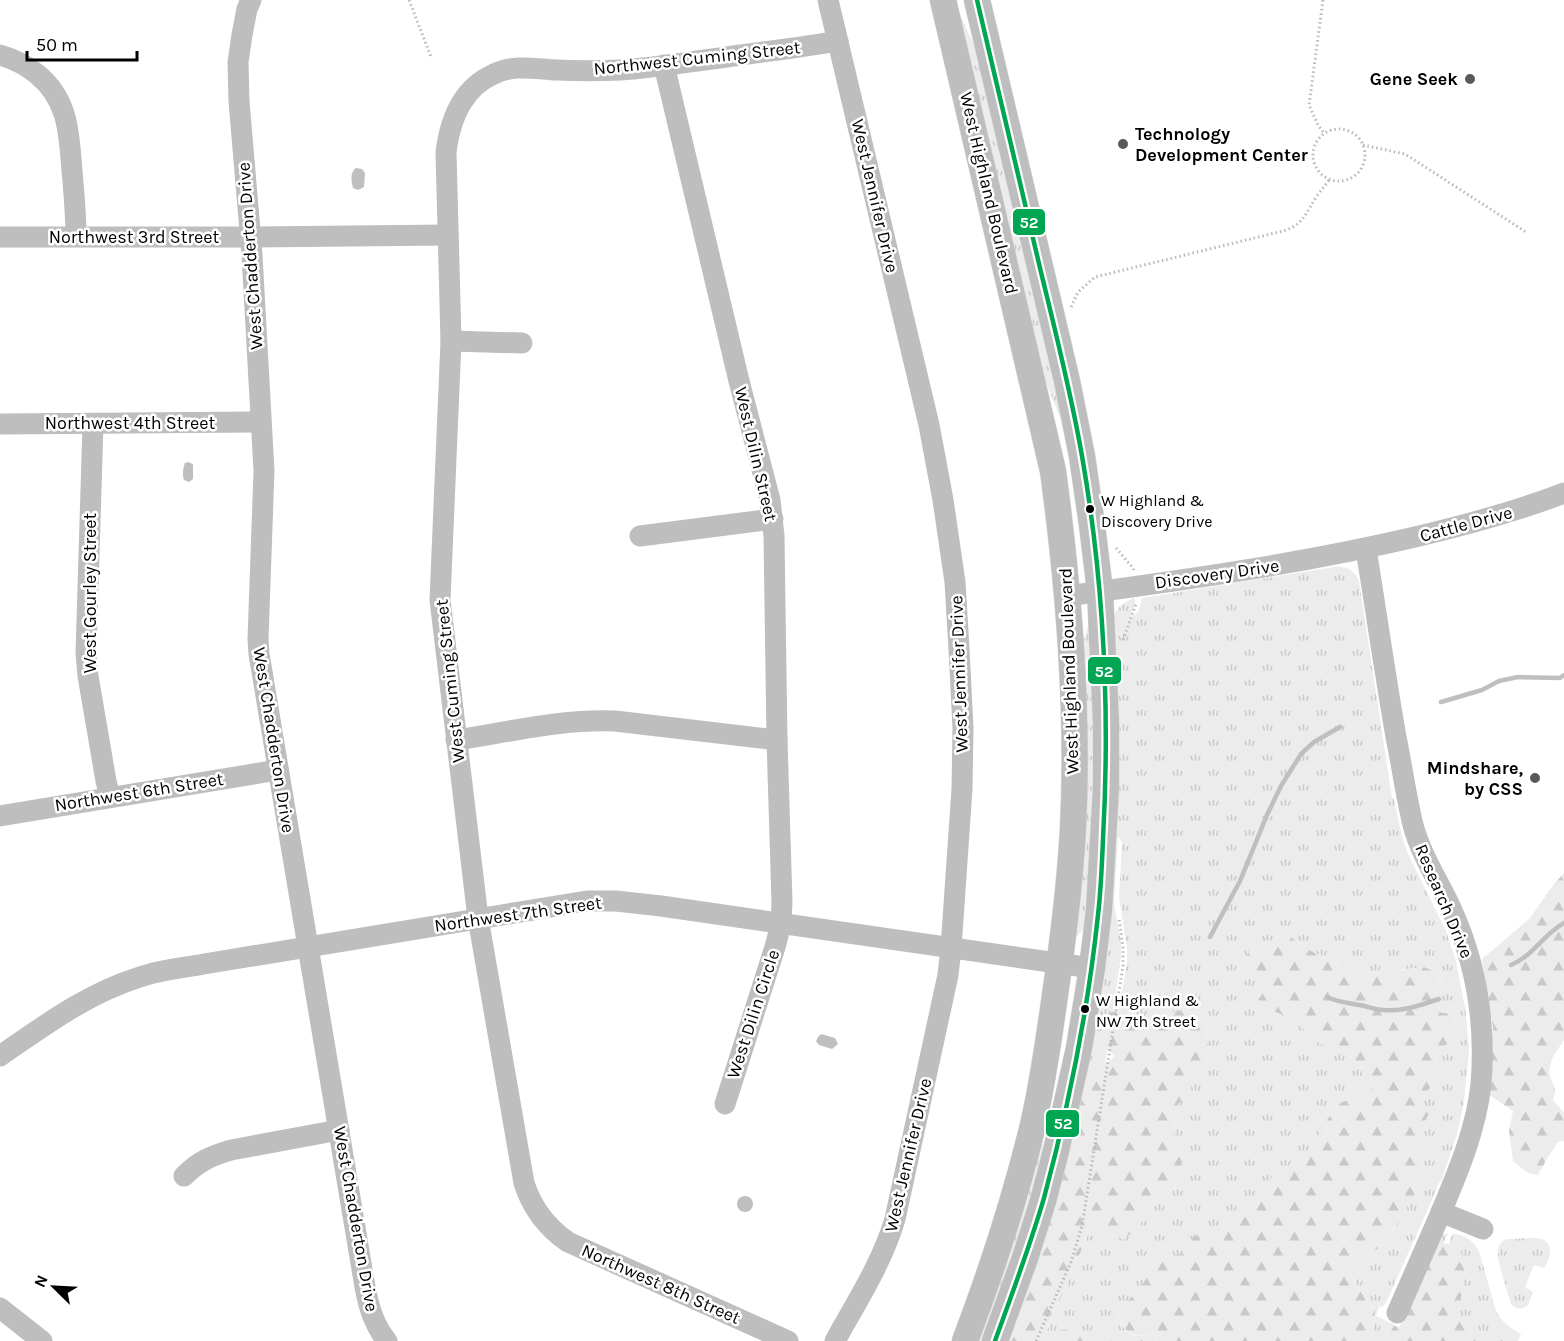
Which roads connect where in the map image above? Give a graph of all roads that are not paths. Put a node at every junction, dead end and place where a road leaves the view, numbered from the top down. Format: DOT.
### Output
graph roads {
  1 [pos="251,0"];
  2 [pos="828,0"];
  3 [pos="943,0"];
  4 [pos="977,0"];
  5 [pos="838,41"];
  6 [pos="0,55"];
  7 [pos="664,65"];
  8 [pos="461,103"];
  9 [pos="448,234"];
  10 [pos="76,236"];
  11 [pos="0,237"];
  12 [pos="250,237"];
  13 [pos="451,341"];
  14 [pos="522,343"];
  15 [pos="261,422"];
  16 [pos="0,424"];
  17 [pos="93,424"];
  18 [pos="1564,493"];
  19 [pos="773,519"];
  20 [pos="640,536"];
  21 [pos="1366,549"];
  22 [pos="1100,591"];
  23 [pos="1067,596"];
  24 [pos="456,740"];
  25 [pos="777,740"];
  26 [pos="278,770"];
  27 [pos="110,797"];
  28 [pos="0,816"];
  29 [pos="478,918"];
  30 [pos="781,924"];
  31 [pos="308,947"];
  32 [pos="951,948"];
  33 [pos="1060,963"];
  34 [pos="1092,968"];
  35 [pos="0,1056"];
  36 [pos="725,1104"];
  37 [pos="339,1130"];
  38 [pos="184,1176"];
  39 [pos="1441,1212"];
  40 [pos="540,1217"];
  41 [pos="1483,1229"];
  42 [pos="0,1308"];
  43 [pos="1397,1313"];
  44 [pos="383,1336"];
  45 [pos="42,1341"];
  46 [pos="788,1341"];
  47 [pos="835,1341"];
  48 [pos="965,1341"];
  49 [pos="995,1341"];
  1 -- 12 [label="street, West Chadderton Drive"];
  2 -- 5 [label="street, West Jennifer Drive"];
  3 -- 23 [label="main road, West Highland Boulevard"];
  4 -- 22 [label="main road, West Highland Boulevard"];
  5 -- 7 [label="street, Northwest Cuming Street"];
  5 -- 32 [label="street, West Jennifer Drive"];
  6 -- 10 [label="street"];
  7 -- 8 [label="street, Northwest Cuming Street"];
  7 -- 19 [label="street, West Dilin Street"];
  8 -- 9 [label="street, West Cuming Street"];
  9 -- 12 [label="street, Northwest 3rd Street"];
  9 -- 13 [label="street, West Cuming Street"];
  10 -- 11 [label="street, Northwest 3rd Street"];
  10 -- 12 [label="street, Northwest 3rd Street"];
  12 -- 15 [label="street, West Chadderton Drive"];
  13 -- 14 [label="street"];
  13 -- 24 [label="street, West Cuming Street"];
  15 -- 17 [label="street, Northwest 4th Street"];
  15 -- 26 [label="street, West Chadderton Drive"];
  16 -- 17 [label="street, Northwest 4th Street"];
  17 -- 27 [label="street, West Gourley Street"];
  18 -- 21 [label="street, Cattle Drive"];
  19 -- 20 [label="street"];
  19 -- 25 [label="street, West Dilin Street"];
  21 -- 22 [label="street, Discovery Drive"];
  21 -- 39 [label="street, Research Drive"];
  22 -- 23 [label="street, Discovery Drive"];
  22 -- 34 [label="main road, West Highland Boulevard"];
  23 -- 33 [label="main road, West Highland Boulevard"];
  24 -- 25 [label="street"];
  24 -- 29 [label="street, West Cuming Street"];
  25 -- 30 [label="street, West Dilin Street"];
  26 -- 27 [label="street, Northwest 6th Street"];
  26 -- 31 [label="street, West Chadderton Drive"];
  27 -- 28 [label="street, Northwest 6th Street"];
  29 -- 30 [label="street, Northwest 7th Street"];
  29 -- 31 [label="street, Northwest 7th Street"];
  29 -- 40 [label="street, West Cuming Street"];
  30 -- 32 [label="street, Northwest 7th Street"];
  30 -- 36 [label="street, West Dilin Circle"];
  31 -- 35 [label="street, Northwest 7th Street"];
  31 -- 37 [label="street, West Chadderton Drive"];
  32 -- 33 [label="street, Northwest 7th Street"];
  32 -- 47 [label="street, West Jennifer Drive"];
  33 -- 34 [label="street, Northwest 7th Street"];
  33 -- 48 [label="main road, West Highland Boulevard"];
  34 -- 49 [label="main road, West Highland Boulevard"];
  37 -- 38 [label="street"];
  37 -- 44 [label="street, West Chadderton Drive"];
  39 -- 41 [label="street"];
  39 -- 43 [label="street, Research Drive"];
  40 -- 46 [label="street, Northwest 8th Street"];
  42 -- 45 [label="street"];
}
